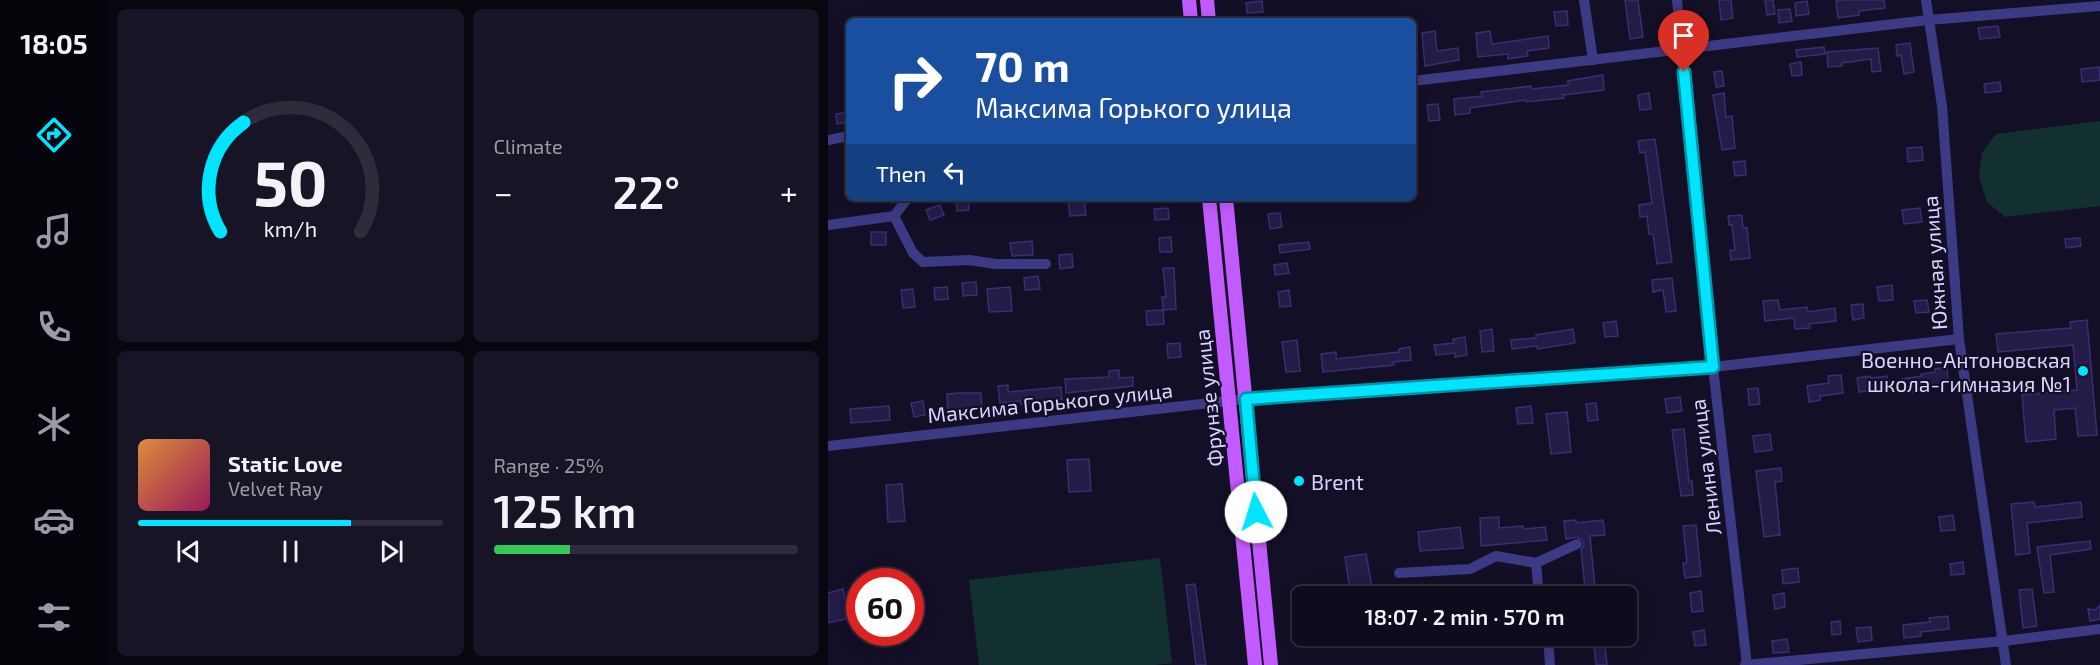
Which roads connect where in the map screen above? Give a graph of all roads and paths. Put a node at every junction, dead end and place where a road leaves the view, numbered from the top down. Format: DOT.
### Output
graph roads {
  1 [pos="1189,0"];
  2 [pos="1207,0"];
  3 [pos="1584,0"];
  4 [pos="1677,0"];
  5 [pos="1926,0"];
  6 [pos="2100,6"];
  7 [pos="1191,18"];
  8 [pos="1209,18"];
  9 [pos="1928,20"];
  10 [pos="1682,49"];
  11 [pos="1593,60"];
  12 [pos="1416,81"];
  13 [pos="846,137"];
  14 [pos="828,140"];
  15 [pos="906,201"];
  16 [pos="1209,201"];
  17 [pos="1226,201"];
  18 [pos="894,216"];
  19 [pos="828,225"];
  20 [pos="1046,264"];
  21 [pos="1959,339"];
  22 [pos="1713,367"];
  23 [pos="1246,399"];
  24 [pos="1230,401"];
  25 [pos="828,446"];
  26 [pos="1577,544"];
  27 [pos="1536,563"];
  28 [pos="1399,573"];
  29 [pos="1538,586"];
  30 [pos="2100,629"];
  31 [pos="2004,641"];
  32 [pos="1549,646"];
  33 [pos="1255,665"];
  34 [pos="1271,665"];
  35 [pos="1550,665"];
  36 [pos="1747,665"];
  37 [pos="2006,665"];
  1 -- 7 [label="main road"];
  2 -- 8 [label="main road"];
  3 -- 11 [label="street"];
  4 -- 10 [label="street, Ленина улица"];
  5 -- 9 [label="street, Южная улица"];
  6 -- 9 [label="street"];
  9 -- 10 [label="street"];
  9 -- 21 [label="street, Южная улица"];
  10 -- 11 [label="street"];
  10 -- 22 [label="street, Ленина улица"];
  11 -- 12 [label="street"];
  13 -- 14 [label="street"];
  15 -- 18 [label="street"];
  16 -- 24 [label="main road, Фрунзе улица"];
  17 -- 23 [label="main road, Фрунзе улица"];
  18 -- 19 [label="street"];
  18 -- 20 [label="street"];
  21 -- 22 [label="street, Максима Горького улица"];
  21 -- 31 [label="street, Южная улица"];
  22 -- 23 [label="street, Максима Горького улица"];
  22 -- 36 [label="street, Ленина улица"];
  23 -- 24 [label="street, Максима Горького улица"];
  23 -- 34 [label="main road, Фрунзе улица"];
  24 -- 25 [label="street, Максима Горького улица"];
  24 -- 33 [label="main road, Фрунзе улица"];
  26 -- 27 [label="street"];
  27 -- 28 [label="street"];
  27 -- 29 [label="street"];
  30 -- 31 [label="street"];
  31 -- 36 [label="street"];
  31 -- 37 [label="street, Южная улица"];
  32 -- 35 [label="street"];
}
